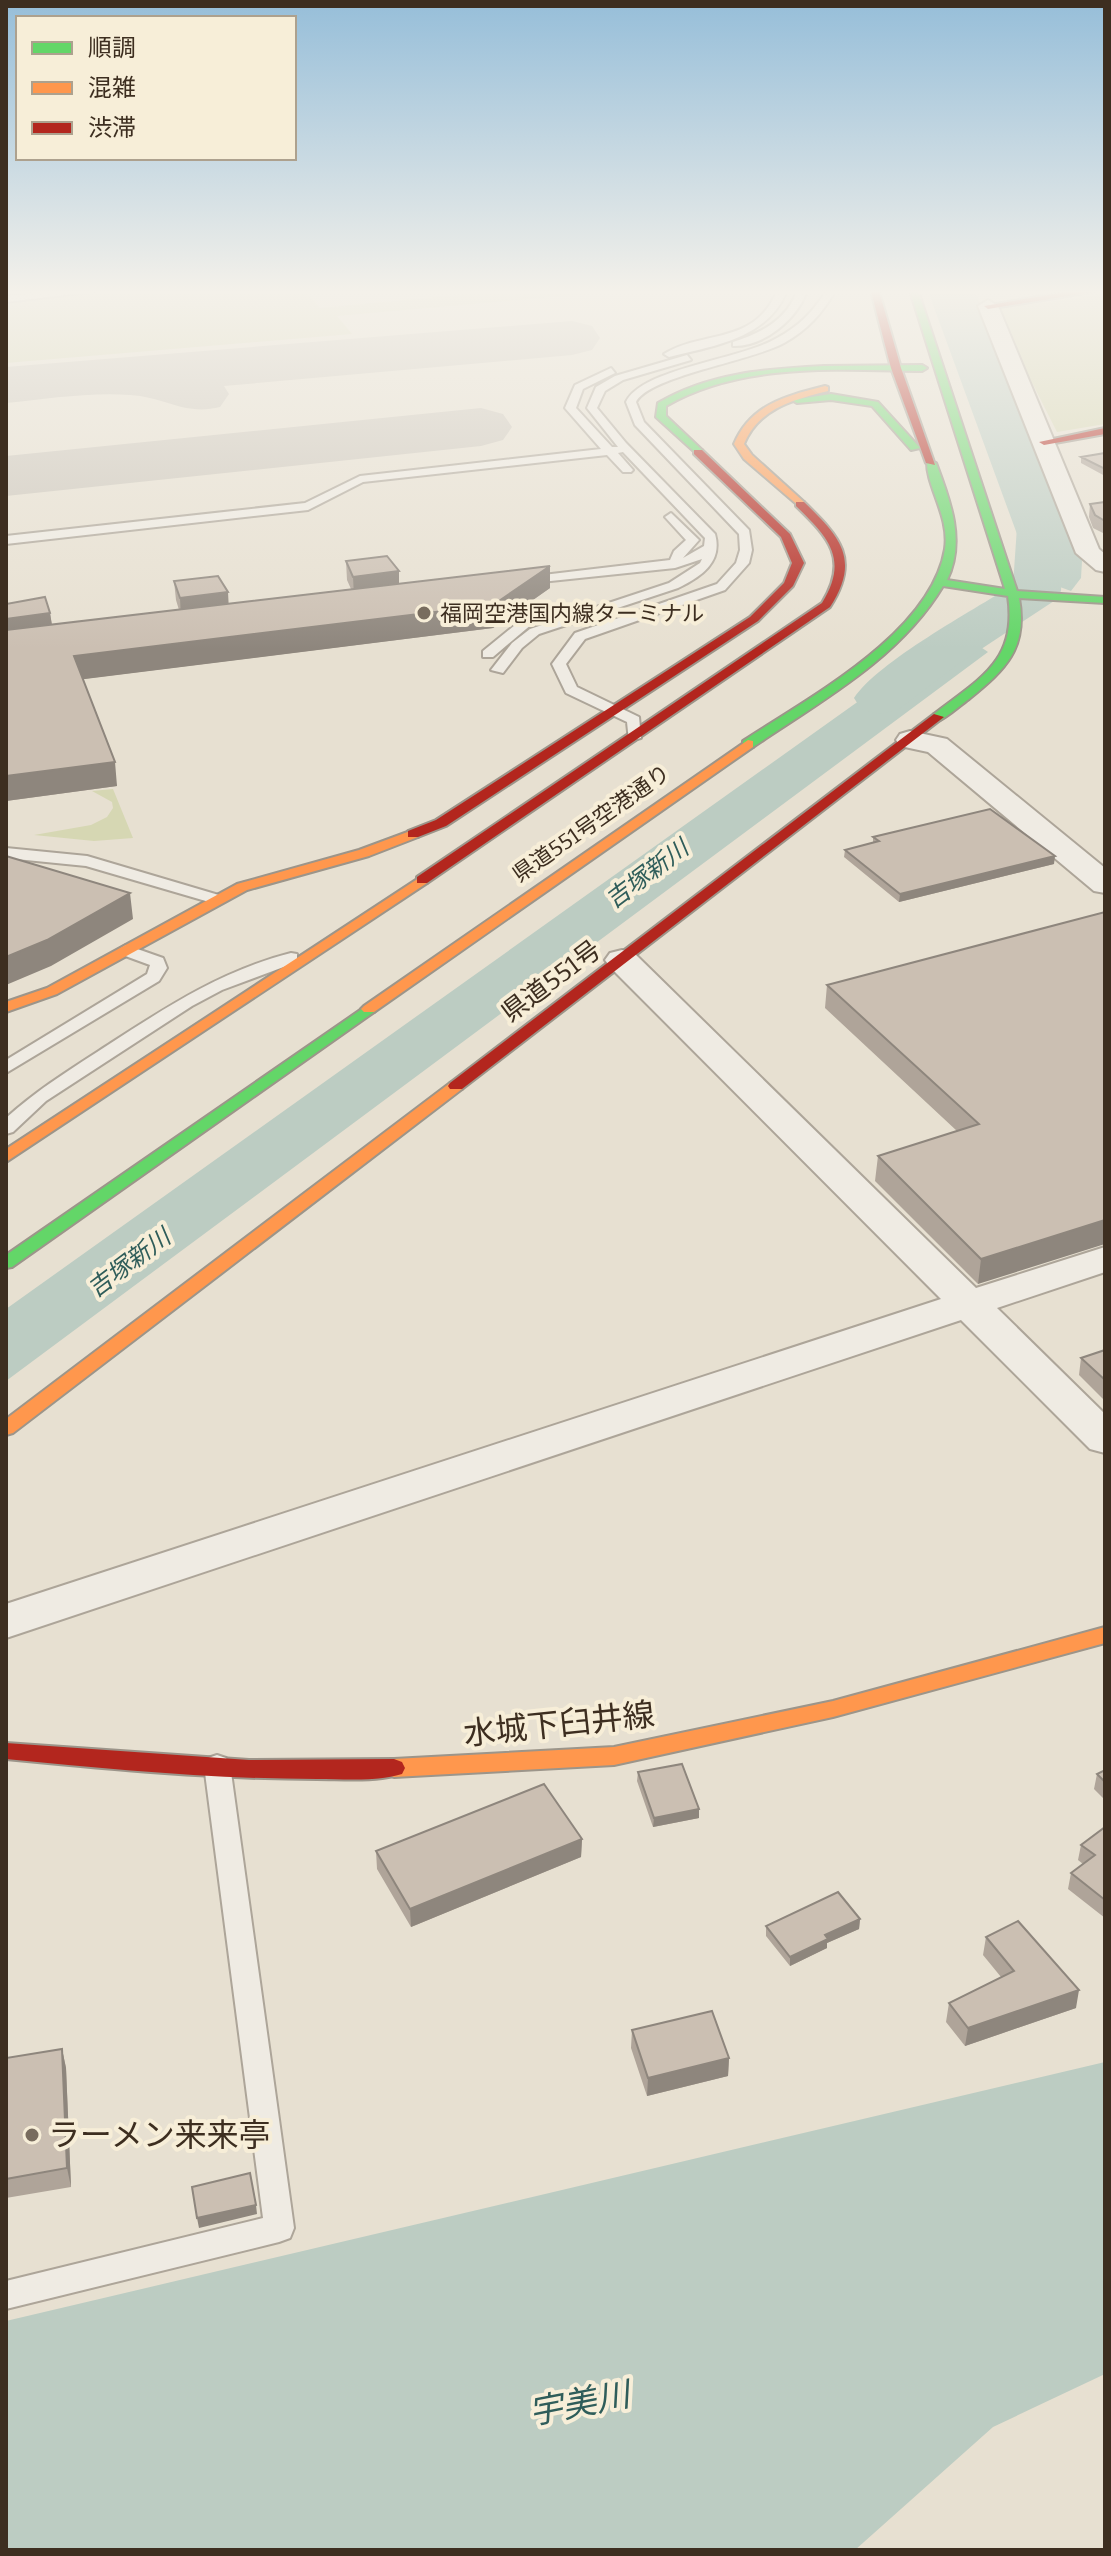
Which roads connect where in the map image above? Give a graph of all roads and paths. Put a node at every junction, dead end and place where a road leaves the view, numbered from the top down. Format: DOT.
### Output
graph roads {
  1 [pos="572,410"];
  2 [pos="594,410"];
  3 [pos="634,410"];
  4 [pos="662,410"];
  5 [pos="762,410"];
  6 [pos="881,410"];
  7 [pos="912,410"];
  8 [pos="953,410"];
  9 [pos="1031,410"];
  10 [pos="1105,431"];
  11 [pos="1044,442"];
  12 [pos="624,447"];
  13 [pos="607,449"];
  14 [pos="934,466"];
  15 [pos="641,485"];
  16 [pos="662,507"];
  17 [pos="6,534"];
  18 [pos="6,540"];
  19 [pos="712,547"];
  20 [pos="677,558"];
  21 [pos="1105,565"];
  22 [pos="505,580"];
  23 [pos="939,582"];
  24 [pos="1016,596"];
  25 [pos="1105,600"];
  26 [pos="488,654"];
  27 [pos="498,670"];
  28 [pos="613,708"];
  29 [pos="634,738"];
  30 [pos="910,740"];
  31 [pos="6,853"];
  32 [pos="342,882"];
  33 [pos="1105,884"];
  34 [pos="375,889"];
  35 [pos="396,897"];
  36 [pos="216,899"];
  37 [pos="165,928"];
  38 [pos="321,946"];
  39 [pos="126,950"];
  40 [pos="622,960"];
  41 [pos="6,1007"];
  42 [pos="6,1068"];
  43 [pos="6,1128"];
  44 [pos="6,1157"];
  45 [pos="1105,1259"];
  46 [pos="6,1263"];
  47 [pos="967,1305"];
  48 [pos="6,1429"];
  49 [pos="1105,1439"];
  50 [pos="6,1621"];
  51 [pos="1105,1635"];
  52 [pos="6,1751"];
  53 [pos="217,1765"];
  54 [pos="6,2295"];
  1 -- 13 [label="lane"];
  2 -- 12 [label="lane"];
  3 -- 28 [label="lane"];
  4 -- 28 [label="main road"];
  5 -- 29 [label="main road"];
  6 -- 14 [label="main road"];
  7 -- 14 [label="main road, 県道551号空港通り"];
  8 -- 24 [label="main road, 県道551号"];
  9 -- 11 [label="street"];
  10 -- 11 [label="main road"];
  11 -- 21 [label="street"];
  12 -- 13 [label="lane"];
  12 -- 19 [label="lane"];
  13 -- 15 [label="lane"];
  13 -- 17 [label="lane"];
  13 -- 18 [label="lane"];
  14 -- 23 [label="main road, 県道551号空港通り"];
  16 -- 20 [label="lane"];
  19 -- 20 [label="lane"];
  19 -- 27 [label="lane"];
  20 -- 22 [label="lane"];
  20 -- 26 [label="lane"];
  23 -- 24 [label="main road"];
  23 -- 46 [label="main road, 県道551号空港通り"];
  24 -- 25 [label="main road"];
  24 -- 30 [label="main road, 県道551号"];
  28 -- 29 [label="lane"];
  28 -- 36 [label="main road"];
  29 -- 35 [label="main road"];
  30 -- 33 [label="street"];
  30 -- 40 [label="main road, 県道551号"];
  31 -- 36 [label="lane"];
  32 -- 37 [label="main road"];
  34 -- 35 [label="main road"];
  35 -- 38 [label="main road"];
  36 -- 37 [label="main road"];
  37 -- 39 [label="main road"];
  38 -- 43 [label="lane"];
  38 -- 44 [label="main road"];
  39 -- 41 [label="main road"];
  39 -- 42 [label="lane"];
  40 -- 47 [label="street"];
  40 -- 48 [label="main road, 県道551号"];
  45 -- 47 [label="street"];
  47 -- 49 [label="street"];
  47 -- 50 [label="street"];
  51 -- 53 [label="main road, 水城下臼井線"];
  52 -- 53 [label="main road, 水城下臼井線"];
  53 -- 54 [label="lane"];
}
